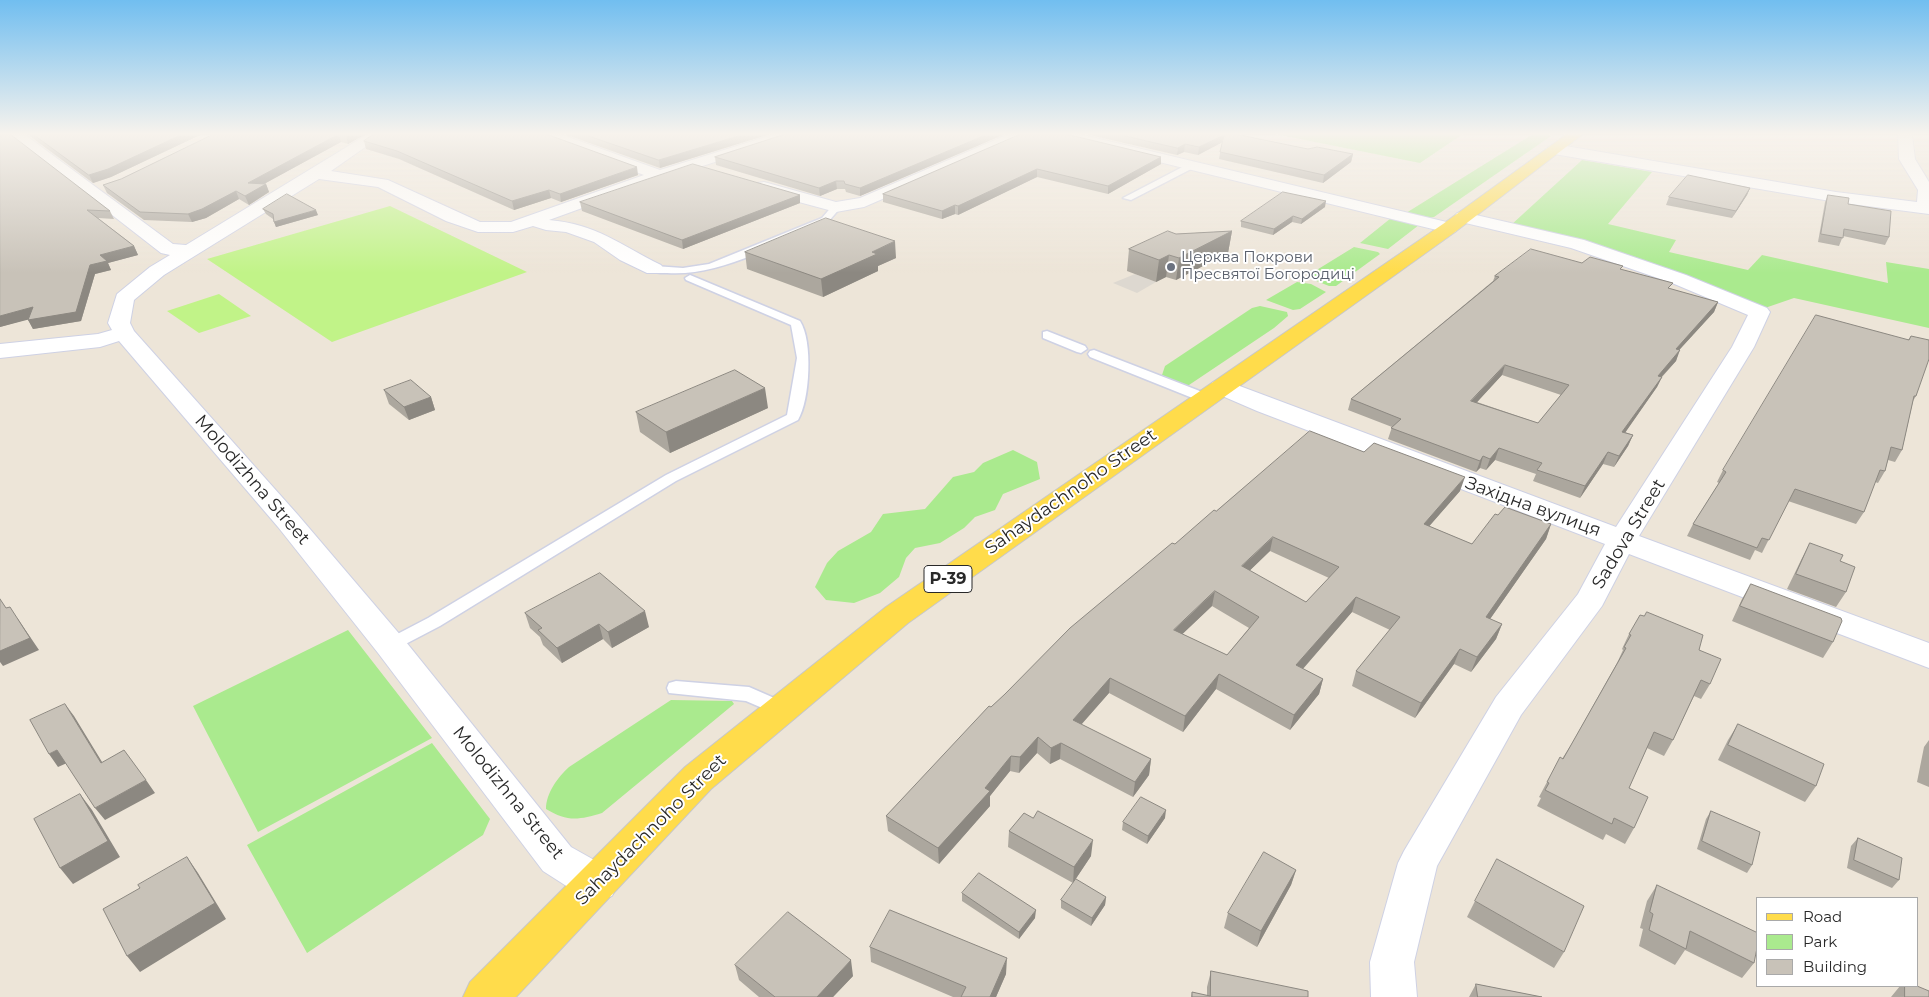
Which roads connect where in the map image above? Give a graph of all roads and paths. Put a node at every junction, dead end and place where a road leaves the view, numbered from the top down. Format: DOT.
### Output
graph roads {
  1 [pos="77,181"];
  2 [pos="305,181"];
  3 [pos="364,181"];
  4 [pos="643,181"];
  5 [pos="746,181"];
  6 [pos="913,181"];
  7 [pos="1162,181"];
  8 [pos="1265,181"];
  9 [pos="1512,181"];
  10 [pos="1744,181"];
  11 [pos="1920,181"];
  12 [pos="112,185"];
  13 [pos="91,191"];
  14 [pos="1128,198"];
  15 [pos="830,206"];
  16 [pos="1928,213"];
  17 [pos="535,220"];
  18 [pos="1457,221"];
  19 [pos="186,251"];
  20 [pos="654,269"];
  21 [pos="690,278"];
  22 [pos="124,333"];
  23 [pos="1047,335"];
  24 [pos="1081,349"];
  25 [pos="0,351"];
  26 [pos="1094,354"];
  27 [pos="1213,393"];
  28 [pos="1622,540"];
  29 [pos="390,645"];
  30 [pos="1929,656"];
  31 [pos="676,688"];
  32 [pos="781,709"];
  33 [pos="596,883"];
  34 [pos="486,997"];
  35 [pos="1394,997"];
  1 -- 13 [label="street"];
  2 -- 19 [label="street"];
  3 -- 17 [label="street"];
  4 -- 17 [label="street"];
  5 -- 15 [label="street"];
  6 -- 15 [label="street"];
  7 -- 14 [label="lane"];
  8 -- 18 [label="street"];
  9 -- 18 [label="main road, Р-39"];
  10 -- 16 [label="street"];
  11 -- 16 [label="street"];
  12 -- 13 [label="street"];
  13 -- 19 [label="street"];
  15 -- 20 [label="lane"];
  17 -- 20 [label="street"];
  18 -- 27 [label="main road, Sahaydachnoho Street / Р-39"];
  18 -- 28 [label="street, Sadova Street"];
  19 -- 22 [label="street"];
  21 -- 29 [label="lane"];
  22 -- 25 [label="street"];
  22 -- 29 [label="street, Molodizhna Street"];
  23 -- 24 [label="lane"];
  26 -- 27 [label="lane"];
  27 -- 28 [label="street, Західна вулиця"];
  27 -- 32 [label="main road, Sahaydachnoho Street / Р-39"];
  28 -- 30 [label="street, Західна вулиця"];
  28 -- 35 [label="street, Sadova Street"];
  29 -- 33 [label="street, Molodizhna Street"];
  31 -- 32 [label="lane"];
  32 -- 33 [label="main road, Sahaydachnoho Street / Р-39"];
  33 -- 34 [label="main road, Sahaydachnoho Street / Р-39"];
}
